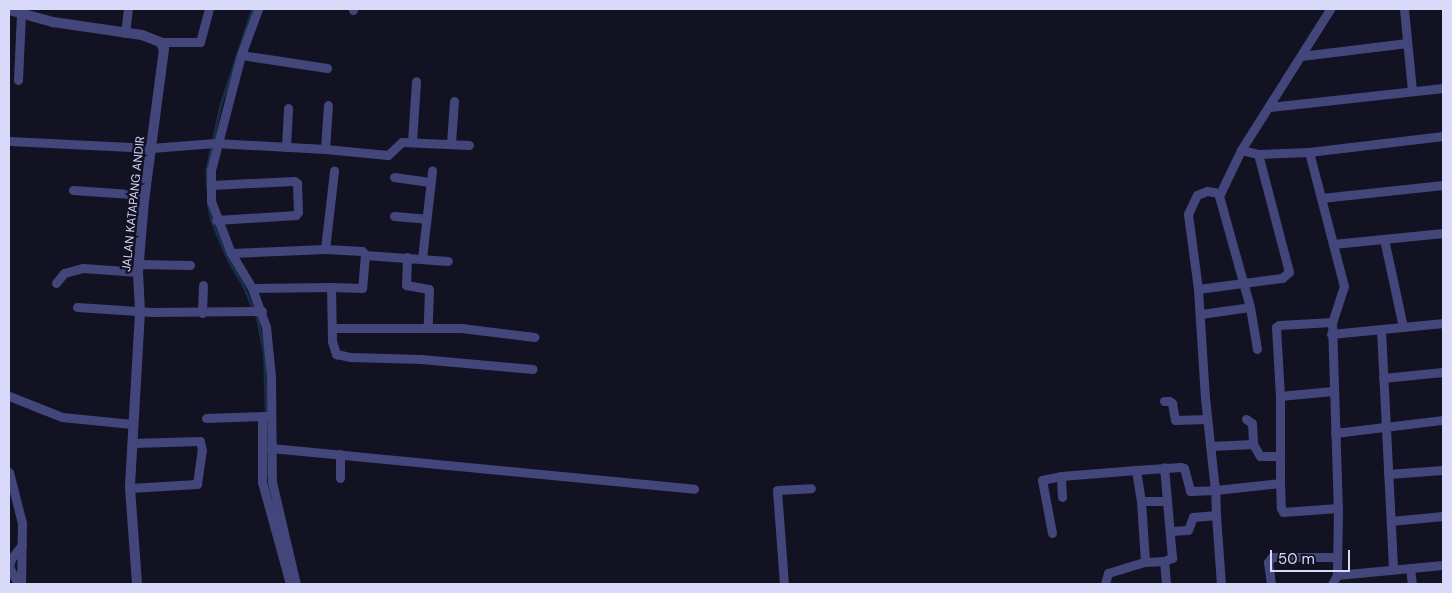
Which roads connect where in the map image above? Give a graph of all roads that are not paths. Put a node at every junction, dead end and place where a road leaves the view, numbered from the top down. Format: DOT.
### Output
graph roads {
  1 [pos="128,9"];
  2 [pos="209,9"];
  3 [pos="258,9"];
  4 [pos="1330,9"];
  5 [pos="1404,9"];
  6 [pos="9,10"];
  7 [pos="21,14"];
  8 [pos="125,32"];
  9 [pos="160,42"];
  10 [pos="1407,44"];
  11 [pos="241,55"];
  12 [pos="1301,56"];
  13 [pos="327,68"];
  14 [pos="18,80"];
  15 [pos="416,81"];
  16 [pos="1443,88"];
  17 [pos="1412,91"];
  18 [pos="454,101"];
  19 [pos="328,105"];
  20 [pos="1270,107"];
  21 [pos="288,108"];
  22 [pos="1443,136"];
  23 [pos="9,141"];
  24 [pos="412,142"];
  25 [pos="216,143"];
  26 [pos="451,143"];
  27 [pos="469,145"];
  28 [pos="286,146"];
  29 [pos="151,148"];
  30 [pos="325,149"];
  31 [pos="1241,150"];
  32 [pos="1309,152"];
  33 [pos="1258,154"];
  34 [pos="334,171"];
  35 [pos="432,171"];
  36 [pos="394,177"];
  37 [pos="430,182"];
  38 [pos="211,185"];
  39 [pos="1443,185"];
  40 [pos="73,190"];
  41 [pos="1220,193"];
  42 [pos="145,195"];
  43 [pos="1321,198"];
  44 [pos="394,216"];
  45 [pos="216,220"];
  46 [pos="426,220"];
  47 [pos="1443,233"];
  48 [pos="1384,239"];
  49 [pos="1333,244"];
  50 [pos="325,249"];
  51 [pos="231,253"];
  52 [pos="366,255"];
  53 [pos="407,257"];
  54 [pos="422,258"];
  55 [pos="448,261"];
  56 [pos="190,265"];
  57 [pos="139,268"];
  58 [pos="1243,282"];
  59 [pos="56,283"];
  60 [pos="203,285"];
  61 [pos="331,287"];
  62 [pos="252,288"];
  63 [pos="1198,289"];
  64 [pos="76,307"];
  65 [pos="1250,307"];
  66 [pos="258,311"];
  67 [pos="140,312"];
  68 [pos="202,313"];
  69 [pos="1201,314"];
  70 [pos="1332,322"];
  71 [pos="1443,323"];
  72 [pos="428,327"];
  73 [pos="1403,327"];
  74 [pos="332,328"];
  75 [pos="1380,330"];
  76 [pos="1332,334"];
  77 [pos="534,337"];
  78 [pos="1257,349"];
  79 [pos="533,369"];
  80 [pos="1443,372"];
  81 [pos="1383,378"];
  82 [pos="1333,391"];
  83 [pos="9,396"];
  84 [pos="1280,396"];
  85 [pos="1164,401"];
  86 [pos="267,416"];
  87 [pos="206,418"];
  88 [pos="1207,419"];
  89 [pos="1246,419"];
  90 [pos="1443,420"];
  91 [pos="132,424"];
  92 [pos="1386,426"];
  93 [pos="1335,433"];
  94 [pos="132,443"];
  95 [pos="1254,444"];
  96 [pos="1210,446"];
  97 [pos="271,448"];
  98 [pos="340,454"];
  99 [pos="1280,456"];
  100 [pos="1164,468"];
  101 [pos="1136,470"];
  102 [pos="1443,470"];
  103 [pos="9,472"];
  104 [pos="1388,474"];
  105 [pos="1061,476"];
  106 [pos="340,478"];
  107 [pos="1280,483"];
  108 [pos="130,488"];
  109 [pos="811,488"];
  110 [pos="694,489"];
  111 [pos="1215,490"];
  112 [pos="1062,497"];
  113 [pos="1141,501"];
  114 [pos="1167,501"];
  115 [pos="1338,508"];
  116 [pos="1216,515"];
  117 [pos="1443,516"];
  118 [pos="1391,521"];
  119 [pos="1170,531"];
  120 [pos="1052,533"];
  121 [pos="22,545"];
  122 [pos="1337,557"];
  123 [pos="1164,561"];
  124 [pos="1145,562"];
  125 [pos="1443,565"];
  126 [pos="9,567"];
  127 [pos="1410,568"];
  128 [pos="1394,569"];
  129 [pos="1337,575"];
  130 [pos="19,584"];
  131 [pos="137,584"];
  132 [pos="290,584"];
  133 [pos="296,584"];
  134 [pos="784,584"];
  135 [pos="1105,584"];
  136 [pos="1166,584"];
  137 [pos="1221,584"];
  138 [pos="1271,584"];
  139 [pos="1332,584"];
  140 [pos="1412,584"];
  1 -- 8 [label="street"];
  2 -- 9 [label="street"];
  3 -- 11 [label="street"];
  4 -- 12 [label="street"];
  5 -- 10 [label="street"];
  6 -- 7 [label="street"];
  7 -- 8 [label="street"];
  7 -- 14 [label="street"];
  8 -- 9 [label="street"];
  9 -- 29 [label="street, JALAN KATAPANG ANDIR"];
  10 -- 12 [label="street"];
  10 -- 17 [label="street"];
  11 -- 13 [label="street"];
  11 -- 25 [label="street"];
  12 -- 20 [label="street"];
  15 -- 24 [label="street"];
  16 -- 17 [label="street"];
  17 -- 20 [label="street"];
  18 -- 26 [label="street"];
  19 -- 30 [label="street"];
  20 -- 31 [label="street"];
  21 -- 28 [label="street"];
  22 -- 32 [label="street"];
  23 -- 29 [label="street"];
  24 -- 26 [label="street"];
  24 -- 30 [label="street"];
  25 -- 28 [label="street"];
  25 -- 29 [label="street"];
  25 -- 38 [label="street"];
  26 -- 27 [label="street"];
  28 -- 30 [label="street"];
  29 -- 42 [label="street, JALAN KATAPANG ANDIR"];
  31 -- 33 [label="street"];
  31 -- 41 [label="street"];
  32 -- 33 [label="street"];
  32 -- 43 [label="street"];
  33 -- 58 [label="street"];
  34 -- 50 [label="street"];
  35 -- 37 [label="street"];
  36 -- 37 [label="street"];
  37 -- 46 [label="street"];
  38 -- 45 [label="street"];
  38 -- 45 [label="street"];
  39 -- 43 [label="street"];
  40 -- 42 [label="street"];
  41 -- 58 [label="street"];
  41 -- 63 [label="street"];
  42 -- 57 [label="street, JALAN KATAPANG ANDIR"];
  43 -- 49 [label="street"];
  44 -- 46 [label="street"];
  45 -- 51 [label="street"];
  46 -- 54 [label="street"];
  47 -- 48 [label="street"];
  48 -- 49 [label="street"];
  48 -- 73 [label="street"];
  49 -- 70 [label="street"];
  50 -- 51 [label="street"];
  50 -- 52 [label="street"];
  51 -- 62 [label="street"];
  52 -- 53 [label="street"];
  52 -- 61 [label="street"];
  53 -- 54 [label="street"];
  53 -- 72 [label="street"];
  54 -- 55 [label="street"];
  56 -- 57 [label="street"];
  57 -- 59 [label="street"];
  57 -- 67 [label="street, JALAN KATAPANG ANDIR"];
  58 -- 63 [label="street"];
  58 -- 65 [label="street"];
  60 -- 68 [label="street"];
  61 -- 62 [label="street"];
  61 -- 74 [label="street"];
  62 -- 66 [label="street"];
  63 -- 69 [label="street"];
  64 -- 67 [label="street"];
  65 -- 69 [label="street"];
  65 -- 78 [label="street"];
  66 -- 68 [label="street"];
  66 -- 86 [label="street"];
  67 -- 68 [label="street"];
  67 -- 91 [label="street, JALAN KATAPANG ANDIR"];
  69 -- 88 [label="street"];
  70 -- 76 [label="street"];
  70 -- 84 [label="street"];
  71 -- 73 [label="street"];
  72 -- 74 [label="street"];
  72 -- 77 [label="street"];
  73 -- 75 [label="street"];
  74 -- 79 [label="street"];
  75 -- 76 [label="street"];
  75 -- 81 [label="street"];
  76 -- 82 [label="street"];
  80 -- 81 [label="street"];
  81 -- 92 [label="street"];
  82 -- 84 [label="street"];
  82 -- 93 [label="street"];
  83 -- 91 [label="street"];
  84 -- 99 [label="street"];
  85 -- 88 [label="street"];
  86 -- 87 [label="street"];
  86 -- 97 [label="street"];
  86 -- 132 [label="street"];
  88 -- 96 [label="street"];
  89 -- 95 [label="street"];
  90 -- 92 [label="street"];
  91 -- 94 [label="street, JALAN KATAPANG ANDIR"];
  92 -- 93 [label="street"];
  92 -- 104 [label="street"];
  93 -- 115 [label="street"];
  94 -- 108 [label="street, JALAN KATAPANG ANDIR"];
  94 -- 108 [label="street"];
  95 -- 96 [label="street"];
  95 -- 99 [label="street"];
  96 -- 111 [label="street"];
  97 -- 98 [label="street"];
  97 -- 133 [label="street"];
  98 -- 106 [label="street"];
  98 -- 110 [label="street"];
  99 -- 107 [label="street"];
  100 -- 101 [label="street"];
  100 -- 111 [label="street"];
  100 -- 114 [label="street"];
  101 -- 105 [label="street"];
  101 -- 113 [label="street"];
  102 -- 104 [label="street"];
  103 -- 121 [label="street"];
  104 -- 118 [label="street"];
  105 -- 112 [label="street"];
  105 -- 120 [label="street"];
  107 -- 111 [label="street"];
  107 -- 115 [label="street"];
  108 -- 131 [label="street, JALAN KATAPANG ANDIR"];
  109 -- 134 [label="street"];
  111 -- 116 [label="street"];
  113 -- 114 [label="street"];
  113 -- 124 [label="street"];
  114 -- 119 [label="street"];
  115 -- 122 [label="street"];
  116 -- 119 [label="street"];
  116 -- 137 [label="street"];
  117 -- 118 [label="street"];
  118 -- 128 [label="street"];
  119 -- 123 [label="street"];
  121 -- 126 [label="street"];
  121 -- 130 [label="street"];
  122 -- 129 [label="street"];
  122 -- 138 [label="street"];
  123 -- 124 [label="street"];
  123 -- 136 [label="street"];
  124 -- 135 [label="street"];
  125 -- 127 [label="street"];
  126 -- 130 [label="street"];
  127 -- 128 [label="street"];
  127 -- 140 [label="street"];
  128 -- 129 [label="street"];
  129 -- 139 [label="street"];
}
